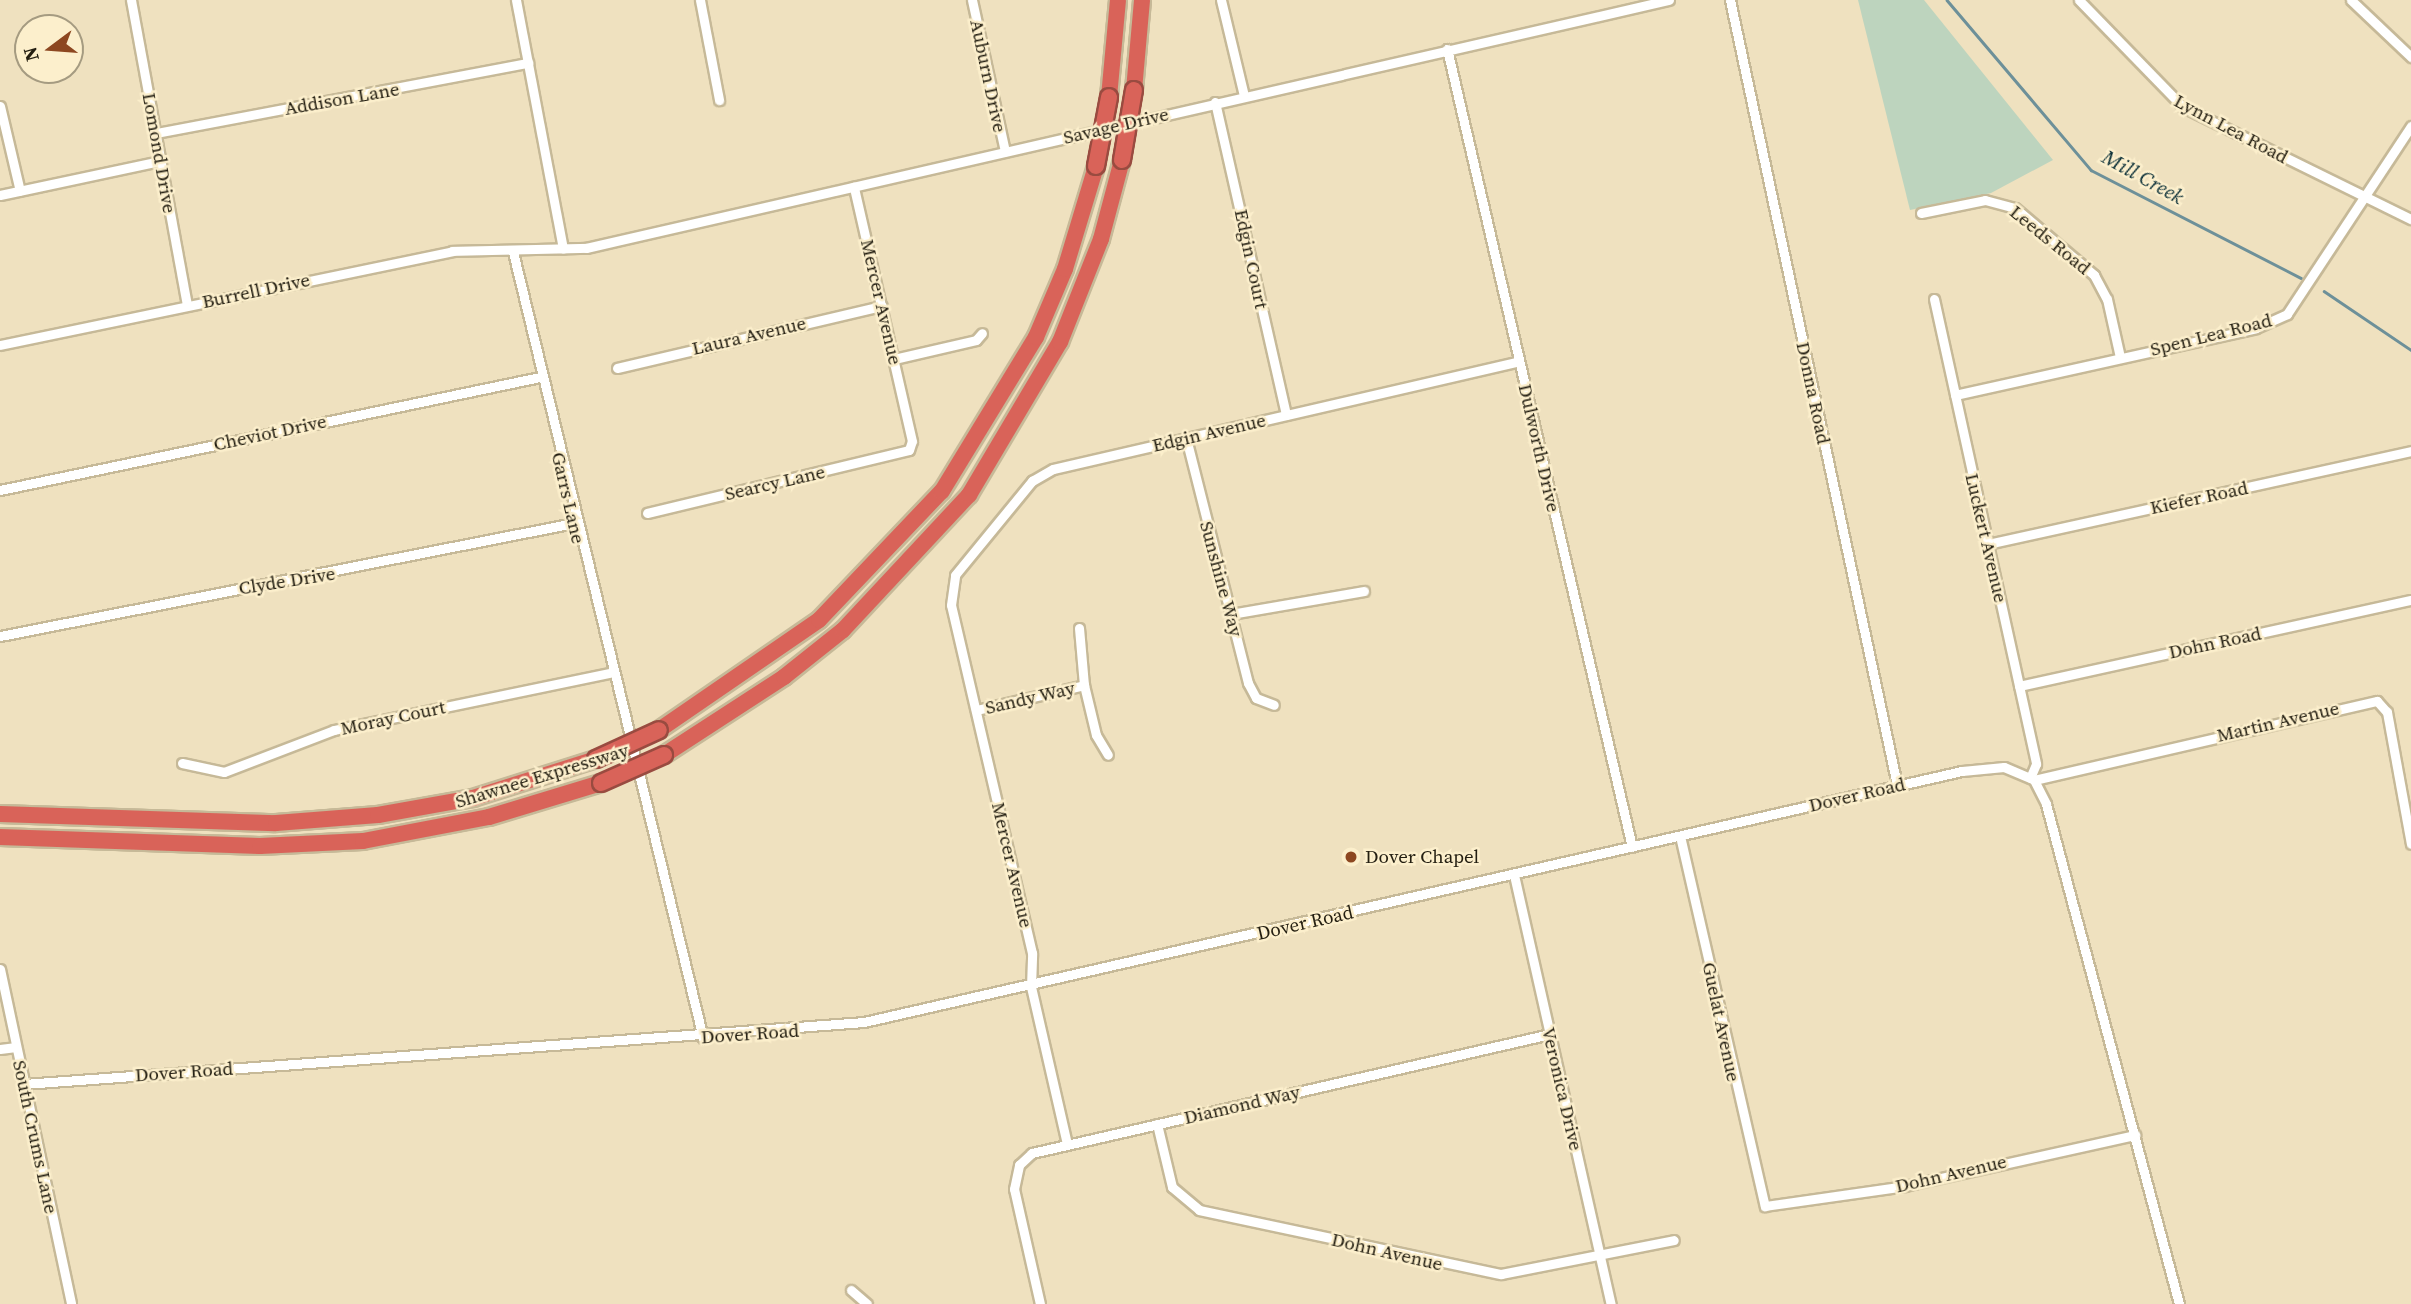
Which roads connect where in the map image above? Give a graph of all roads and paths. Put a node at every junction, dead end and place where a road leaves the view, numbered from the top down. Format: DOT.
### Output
graph roads {
  1 [pos="131,0"];
  2 [pos="516,0"];
  3 [pos="700,0"];
  4 [pos="972,0"];
  5 [pos="1118,0"];
  6 [pos="1142,0"];
  7 [pos="1221,0"];
  8 [pos="1669,0"];
  9 [pos="1730,0"];
  10 [pos="2078,0"];
  11 [pos="2351,0"];
  12 [pos="1447,49"];
  13 [pos="2411,57"];
  14 [pos="528,63"];
  15 [pos="1244,96"];
  16 [pos="719,100"];
  17 [pos="1215,103"];
  18 [pos="0,106"];
  19 [pos="2411,126"];
  20 [pos="156,133"];
  21 [pos="1005,151"];
  22 [pos="160,161"];
  23 [pos="854,187"];
  24 [pos="20,191"];
  25 [pos="0,195"];
  26 [pos="2365,197"];
  27 [pos="1921,213"];
  28 [pos="2411,219"];
  29 [pos="564,249"];
  30 [pos="513,252"];
  31 [pos="1934,299"];
  32 [pos="187,305"];
  33 [pos="882,306"];
  34 [pos="982,332"];
  35 [pos="0,345"];
  36 [pos="2120,357"];
  37 [pos="894,359"];
  38 [pos="1519,361"];
  39 [pos="617,368"];
  40 [pos="540,377"];
  41 [pos="1955,395"];
  42 [pos="1286,415"];
  43 [pos="1186,438"];
  44 [pos="2411,451"];
  45 [pos="902,453"];
  46 [pos="0,490"];
  47 [pos="648,513"];
  48 [pos="574,523"];
  49 [pos="1988,544"];
  50 [pos="951,586"];
  51 [pos="1364,591"];
  52 [pos="2411,600"];
  53 [pos="1231,614"];
  54 [pos="1079,628"];
  55 [pos="0,636"];
  56 [pos="610,673"];
  57 [pos="1084,685"];
  58 [pos="2019,686"];
  59 [pos="1274,705"];
  60 [pos="976,710"];
  61 [pos="1108,755"];
  62 [pos="181,763"];
  63 [pos="2032,779"];
  64 [pos="1897,785"];
  65 [pos="0,814"];
  66 [pos="1680,836"];
  67 [pos="0,837"];
  68 [pos="2411,844"];
  69 [pos="1632,847"];
  70 [pos="1514,875"];
  71 [pos="0,969"];
  72 [pos="1031,987"];
  73 [pos="1550,1034"];
  74 [pos="704,1038"];
  75 [pos="16,1047"];
  76 [pos="0,1049"];
  77 [pos="24,1084"];
  78 [pos="1157,1124"];
  79 [pos="2135,1135"];
  80 [pos="1067,1144"];
  81 [pos="1765,1206"];
  82 [pos="1674,1240"];
  83 [pos="1600,1257"];
  84 [pos="851,1290"];
  85 [pos="71,1304"];
  86 [pos="867,1304"];
  87 [pos="1040,1304"];
  88 [pos="1611,1304"];
  89 [pos="2179,1304"];
  1 -- 20 [label="street, Lomond Drive"];
  2 -- 14 [label="street"];
  3 -- 16 [label="street"];
  4 -- 21 [label="street, Auburn Drive"];
  5 -- 65 [label="highway, Shawnee Expressway, bridge"];
  6 -- 67 [label="highway, Shawnee Expressway, bridge"];
  7 -- 15 [label="street"];
  8 -- 12 [label="street, Savage Drive"];
  9 -- 64 [label="street, Donna Road"];
  10 -- 26 [label="street, Lynn Lea Road"];
  11 -- 13 [label="street"];
  12 -- 15 [label="street, Savage Drive"];
  12 -- 38 [label="street, Dulworth Drive"];
  14 -- 20 [label="street, Addison Lane"];
  14 -- 29 [label="street"];
  15 -- 17 [label="street, Savage Drive"];
  17 -- 21 [label="street, Savage Drive"];
  17 -- 42 [label="street, Edgin Court"];
  18 -- 24 [label="street"];
  19 -- 26 [label="street, Spen Lea Road"];
  20 -- 22 [label="street, Lomond Drive"];
  21 -- 23 [label="street, Savage Drive"];
  22 -- 24 [label="street"];
  22 -- 32 [label="street, Lomond Drive"];
  23 -- 29 [label="street, Savage Drive"];
  23 -- 33 [label="street, Mercer Avenue"];
  24 -- 25 [label="street"];
  26 -- 28 [label="street, Lynn Lea Road"];
  26 -- 36 [label="street, Spen Lea Road"];
  27 -- 36 [label="street, Leeds Road"];
  29 -- 30 [label="street"];
  30 -- 32 [label="street, Burrell Drive"];
  30 -- 40 [label="street, Garrs Lane"];
  31 -- 41 [label="street, Luckert Avenue"];
  32 -- 35 [label="street, Burrell Drive"];
  33 -- 37 [label="street, Mercer Avenue"];
  33 -- 39 [label="street, Laura Avenue"];
  34 -- 37 [label="street"];
  36 -- 41 [label="street, Spen Lea Road"];
  37 -- 45 [label="street, Mercer Avenue"];
  38 -- 42 [label="street, Edgin Avenue"];
  38 -- 69 [label="street, Dulworth Drive"];
  40 -- 46 [label="street, Cheviot Drive"];
  40 -- 48 [label="street, Garrs Lane"];
  41 -- 49 [label="street, Luckert Avenue"];
  42 -- 43 [label="street, Edgin Avenue"];
  43 -- 50 [label="street, Edgin Avenue"];
  43 -- 53 [label="street, Sunshine Way"];
  44 -- 49 [label="street, Kiefer Road"];
  45 -- 47 [label="street, Searcy Lane"];
  48 -- 55 [label="street, Clyde Drive"];
  48 -- 56 [label="street, Garrs Lane"];
  49 -- 58 [label="street, Luckert Avenue"];
  50 -- 60 [label="street, Mercer Avenue"];
  51 -- 53 [label="street"];
  52 -- 58 [label="street, Dohn Road"];
  53 -- 59 [label="street, Sunshine Way"];
  54 -- 57 [label="street"];
  56 -- 62 [label="street, Moray Court"];
  56 -- 74 [label="street, Garrs Lane"];
  57 -- 60 [label="street, Sandy Way"];
  57 -- 61 [label="street"];
  58 -- 63 [label="street, Luckert Avenue"];
  60 -- 72 [label="street, Mercer Avenue"];
  63 -- 64 [label="street, Dover Road"];
  63 -- 68 [label="street, Martin Avenue"];
  63 -- 79 [label="street"];
  64 -- 66 [label="street, Dover Road"];
  66 -- 69 [label="street, Dover Road"];
  66 -- 81 [label="street, Guelat Avenue"];
  69 -- 70 [label="street, Dover Road"];
  70 -- 72 [label="street, Dover Road"];
  70 -- 73 [label="street, Veronica Drive"];
  71 -- 75 [label="street, South Crums Lane"];
  72 -- 74 [label="street, Dover Road"];
  72 -- 80 [label="street, Mercer Avenue"];
  73 -- 78 [label="street, Diamond Way"];
  73 -- 83 [label="street, Veronica Drive"];
  74 -- 77 [label="street, Dover Road"];
  75 -- 76 [label="street"];
  75 -- 77 [label="street, South Crums Lane"];
  77 -- 85 [label="street, South Crums Lane"];
  78 -- 80 [label="street, Diamond Way"];
  78 -- 83 [label="street, Dohn Avenue"];
  79 -- 81 [label="street, Dohn Avenue"];
  79 -- 89 [label="street"];
  80 -- 87 [label="street, Diamond Way"];
  82 -- 83 [label="street, Dohn Avenue"];
  83 -- 88 [label="street, Veronica Drive"];
  84 -- 86 [label="street"];
}
